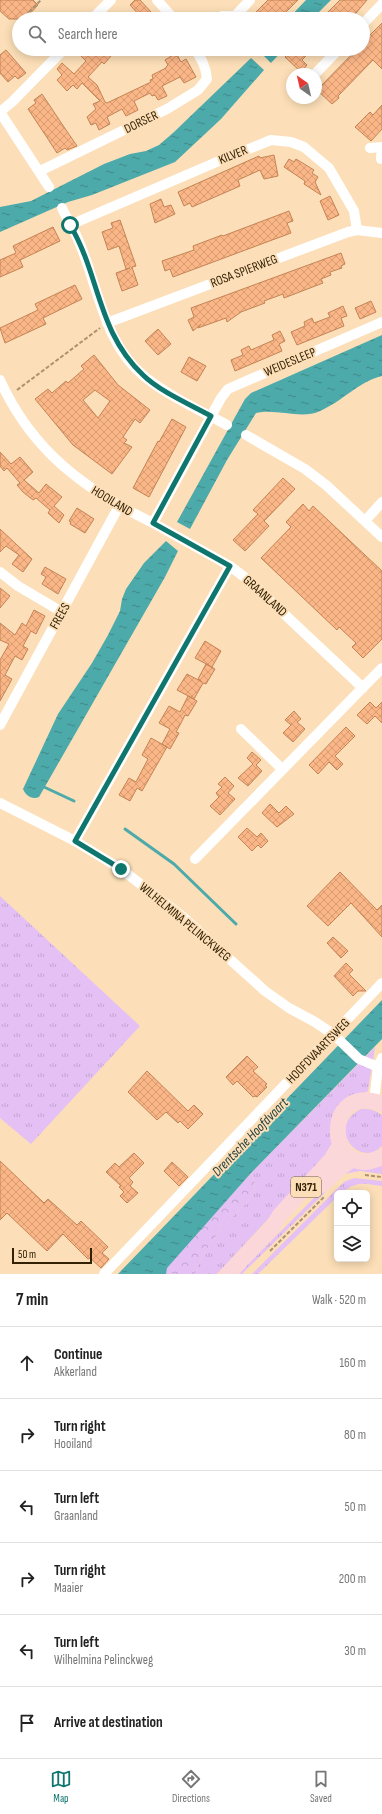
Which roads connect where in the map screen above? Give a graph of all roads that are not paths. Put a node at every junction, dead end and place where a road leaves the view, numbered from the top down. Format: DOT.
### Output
graph roads {
  1 [pos="111,0"];
  2 [pos="156,0"];
  3 [pos="250,0"];
  4 [pos="382,4"];
  5 [pos="99,12"];
  6 [pos="167,12"];
  7 [pos="239,12"];
  8 [pos="370,17"];
  9 [pos="57,56"];
  10 [pos="200,56"];
  11 [pos="332,56"];
  12 [pos="321,68"];
  13 [pos="0,112"];
  14 [pos="382,147"];
  15 [pos="370,148"];
  16 [pos="382,159"];
  17 [pos="40,171"];
  18 [pos="49,187"];
  19 [pos="62,208"];
  20 [pos="70,225"];
  21 [pos="357,230"];
  22 [pos="382,233"];
  23 [pos="382,322"];
  24 [pos="107,323"];
  25 [pos="0,380"];
  26 [pos="4,399"];
  27 [pos="211,416"];
  28 [pos="227,425"];
  29 [pos="246,435"];
  30 [pos="382,502"];
  31 [pos="119,506"];
  32 [pos="365,521"];
  33 [pos="153,523"];
  34 [pos="382,537"];
  35 [pos="230,566"];
  36 [pos="0,572"];
  37 [pos="62,612"];
  38 [pos="382,668"];
  39 [pos="363,688"];
  40 [pos="0,725"];
  41 [pos="241,729"];
  42 [pos="282,769"];
  43 [pos="0,804"];
  44 [pos="75,841"];
  45 [pos="195,859"];
  46 [pos="382,983"];
  47 [pos="337,1038"];
  48 [pos="380,1063"];
  49 [pos="378,1103"];
  50 [pos="340,1145"];
  51 [pos="382,1158"];
  52 [pos="353,1159"];
  53 [pos="271,1229"];
  54 [pos="104,1274"];
  55 [pos="228,1274"];
  1 -- 5 [label="street"];
  2 -- 6 [label="street"];
  3 -- 7 [label="street"];
  4 -- 8 [label="street"];
  9 -- 13 [label="street"];
  10 -- 17 [label="street, DORSER"];
  11 -- 12 [label="street"];
  13 -- 17 [label="street"];
  14 -- 15 [label="street"];
  14 -- 16 [label="street"];
  17 -- 18 [label="street"];
  19 -- 20 [label="street"];
  20 -- 21 [label="street, KILVER"];
  20 -- 24 [label="street"];
  21 -- 22 [label="street, ROSA SPIERWEG"];
  21 -- 24 [label="street, ROSA SPIERWEG"];
  23 -- 27 [label="street, WEIDESLEEP"];
  24 -- 27 [label="street"];
  25 -- 26 [label="street, HOOILAND"];
  26 -- 31 [label="street, HOOILAND"];
  27 -- 28 [label="street"];
  27 -- 33 [label="street"];
  29 -- 32 [label="street"];
  30 -- 32 [label="street"];
  31 -- 33 [label="street, HOOILAND"];
  31 -- 37 [label="street, FREES"];
  32 -- 34 [label="street"];
  33 -- 35 [label="street, GRAANLAND"];
  35 -- 39 [label="street, GRAANLAND"];
  35 -- 44 [label="street"];
  36 -- 37 [label="street"];
  37 -- 40 [label="street, FREES"];
  38 -- 39 [label="street"];
  39 -- 42 [label="street"];
  41 -- 42 [label="street"];
  42 -- 45 [label="street"];
  43 -- 44 [label="street, WILHELMINA PELINCKWEG"];
  44 -- 47 [label="street, WILHELMINA PELINCKWEG"];
  46 -- 47 [label="street, HOOFDVAARTSWEG"];
  47 -- 48 [label="street, WILHELMINA PELINCKWEG"];
  47 -- 54 [label="street, HOOFDVAARTSWEG"];
  48 -- 49 [label="street"];
  49 -- 50 [label="main road"];
  50 -- 52 [label="main road"];
  50 -- 53 [label="main road, N371"];
  51 -- 52 [label="main road"];
  52 -- 53 [label="main road, N371"];
  53 -- 55 [label="main road, N371"];
}
